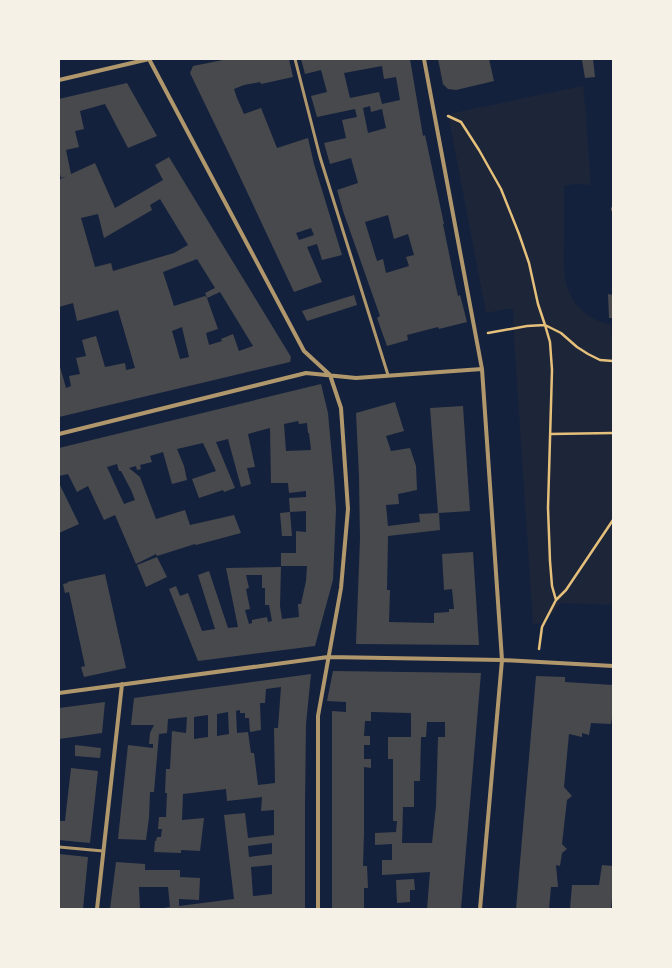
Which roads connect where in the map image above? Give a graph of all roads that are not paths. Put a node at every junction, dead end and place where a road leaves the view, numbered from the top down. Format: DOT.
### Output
graph roads {
  1 [pos="149,59"];
  2 [pos="295,59"];
  3 [pos="424,59"];
  4 [pos="59,80"];
  5 [pos="482,370"];
  6 [pos="330,375"];
  7 [pos="388,375"];
  8 [pos="59,434"];
  9 [pos="328,657"];
  10 [pos="502,660"];
  11 [pos="613,666"];
  12 [pos="122,684"];
  13 [pos="59,692"];
  14 [pos="59,847"];
  15 [pos="103,851"];
  16 [pos="96,909"];
  17 [pos="318,909"];
  18 [pos="480,909"];
  1 -- 4 [label="street"];
  1 -- 6 [label="street"];
  2 -- 7 [label="lane"];
  3 -- 5 [label="street"];
  5 -- 7 [label="street"];
  5 -- 10 [label="street"];
  6 -- 7 [label="street"];
  6 -- 8 [label="street"];
  6 -- 9 [label="street"];
  9 -- 10 [label="street"];
  9 -- 12 [label="street"];
  9 -- 17 [label="street"];
  10 -- 11 [label="street"];
  10 -- 18 [label="street"];
  12 -- 13 [label="street"];
  12 -- 15 [label="street"];
  14 -- 15 [label="lane"];
  15 -- 16 [label="street"];
}
